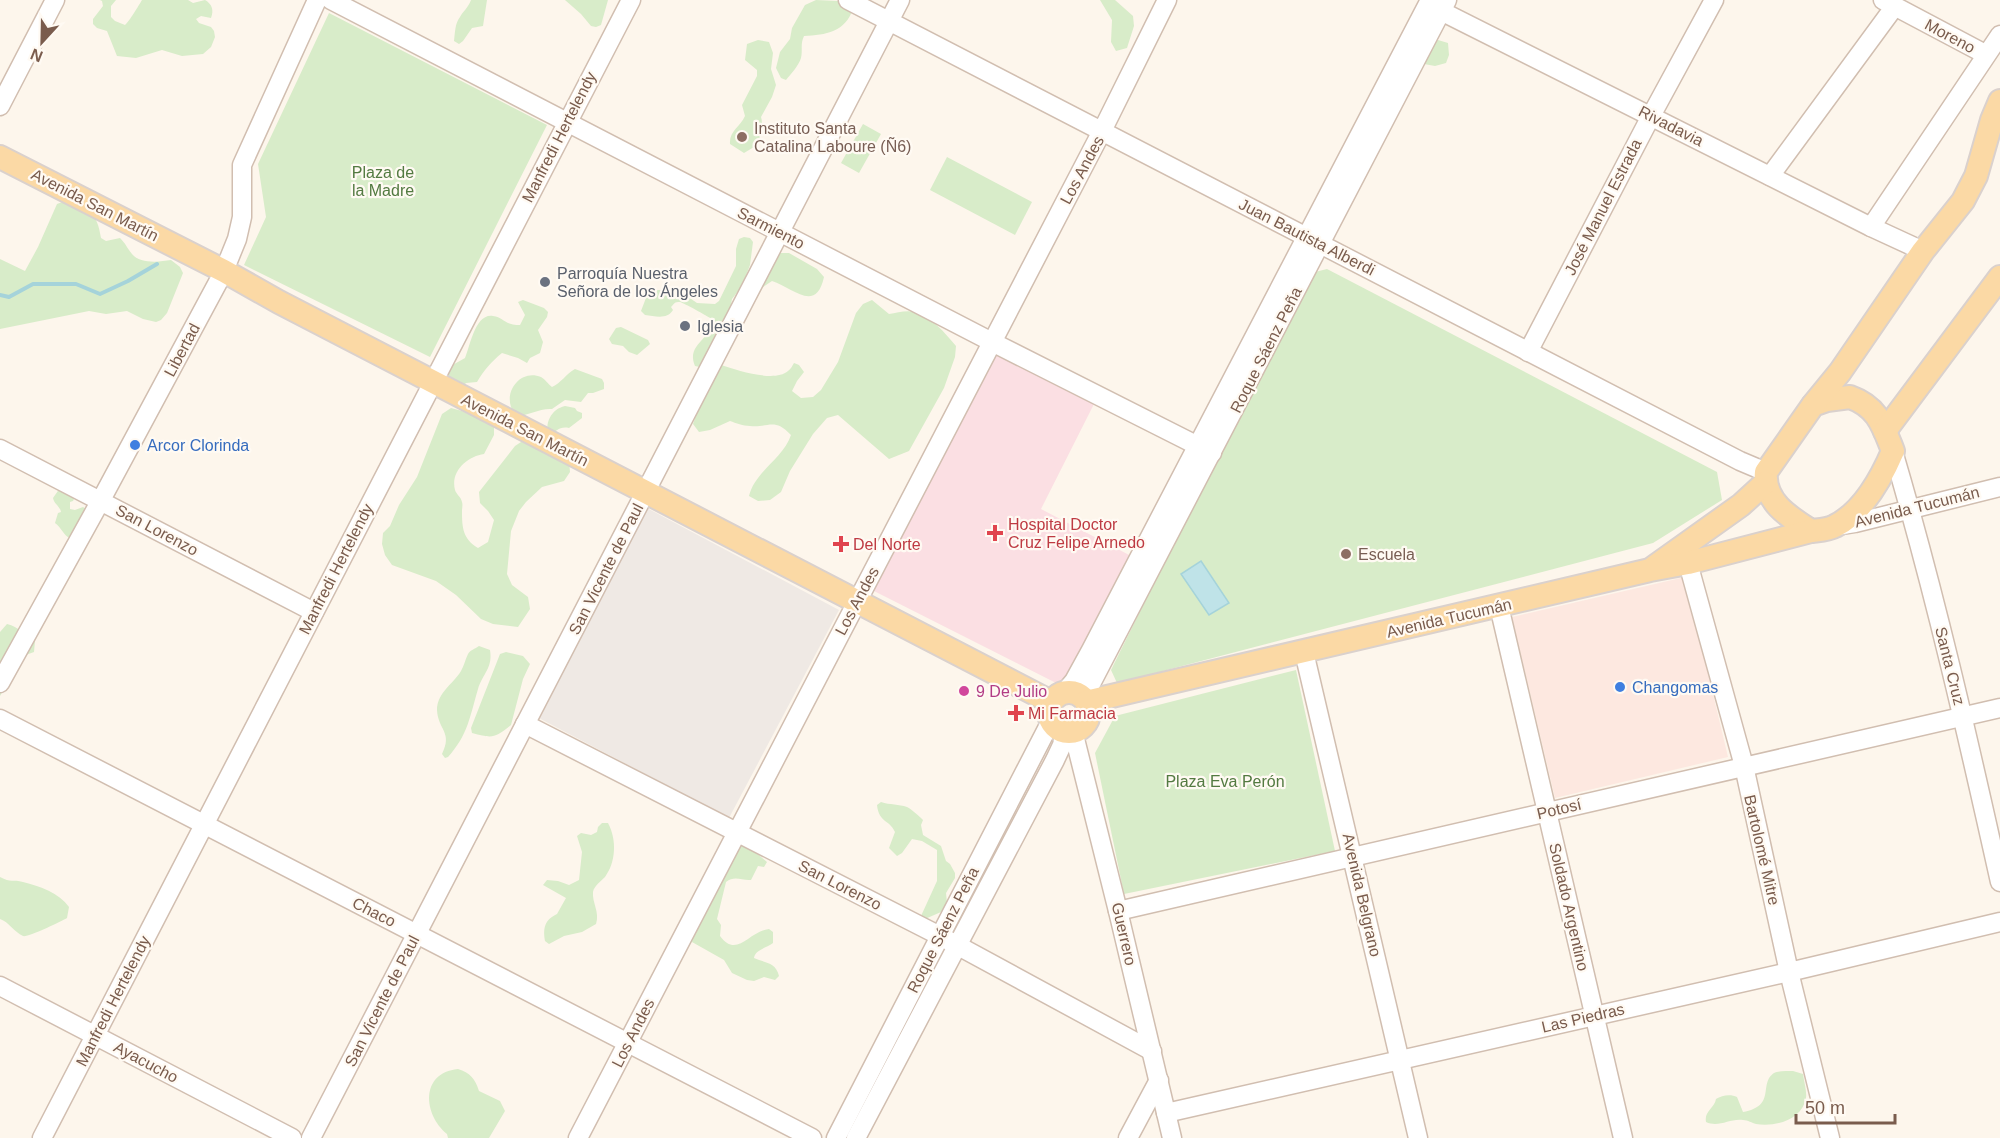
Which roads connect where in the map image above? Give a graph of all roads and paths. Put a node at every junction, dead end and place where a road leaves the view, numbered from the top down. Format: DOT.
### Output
graph roads {
  1 [pos="55,0"];
  2 [pos="317,0"];
  3 [pos="331,0"];
  4 [pos="631,0"];
  5 [pos="848,0"];
  6 [pos="900,0"];
  7 [pos="1167,0"];
  8 [pos="1714,0"];
  9 [pos="1433,3"];
  10 [pos="1889,3"];
  11 [pos="889,21"];
  12 [pos="2000,35"];
  13 [pos="1985,54"];
  14 [pos="2000,101"];
  15 [pos="0,106"];
  16 [pos="1651,116"];
  17 [pos="567,122"];
  18 [pos="1102,131"];
  19 [pos="0,157"];
  20 [pos="1770,176"];
  21 [pos="1871,227"];
  22 [pos="780,232"];
  23 [pos="1314,240"];
  24 [pos="1923,251"];
  25 [pos="224,271"];
  26 [pos="2000,277"];
  27 [pos="992,342"];
  28 [pos="1528,352"];
  29 [pos="433,382"];
  30 [pos="1813,405"];
  31 [pos="1889,441"];
  32 [pos="0,448"];
  33 [pos="1205,450"];
  34 [pos="1765,478"];
  35 [pos="2000,487"];
  36 [pos="645,493"];
  37 [pos="101,500"];
  38 [pos="1911,510"];
  39 [pos="1834,527"];
  40 [pos="1811,531"];
  41 [pos="1688,563"];
  42 [pos="1650,570"];
  43 [pos="856,603"];
  44 [pos="1499,606"];
  45 [pos="314,612"];
  46 [pos="1304,652"];
  47 [pos="0,683"];
  48 [pos="2000,708"];
  49 [pos="1068,712"];
  50 [pos="1963,717"];
  51 [pos="0,719"];
  52 [pos="525,724"];
  53 [pos="1744,766"];
  54 [pos="1546,811"];
  55 [pos="204,824"];
  56 [pos="736,833"];
  57 [pos="1353,855"];
  58 [pos="2000,882"];
  59 [pos="1118,911"];
  60 [pos="2000,922"];
  61 [pos="417,934"];
  62 [pos="940,936"];
  63 [pos="957,946"];
  64 [pos="1789,972"];
  65 [pos="0,986"];
  66 [pos="1595,1015"];
  67 [pos="95,1035"];
  68 [pos="627,1043"];
  69 [pos="1152,1051"];
  70 [pos="1400,1059"];
  71 [pos="1159,1080"];
  72 [pos="1166,1113"];
  73 [pos="42,1138"];
  74 [pos="292,1138"];
  75 [pos="311,1138"];
  76 [pos="578,1138"];
  77 [pos="813,1138"];
  78 [pos="836,1138"];
  79 [pos="856,1138"];
  80 [pos="1128,1138"];
  81 [pos="1172,1138"];
  82 [pos="1418,1138"];
  83 [pos="1623,1138"];
  84 [pos="1830,1138"];
  1 -- 15 [label="street"];
  2 -- 25 [label="street, Libertad"];
  3 -- 17 [label="street, Sarmiento"];
  4 -- 17 [label="street, Manfredi Hertelendy"];
  5 -- 11 [label="street, Juan Bautista Alberdi"];
  6 -- 11 [label="street, San Vicente de Paul"];
  7 -- 18 [label="street, Los Andes"];
  8 -- 16 [label="street, José Manuel Estrada"];
  9 -- 16 [label="street, Rivadavia"];
  9 -- 23 [label="street, Roque Sáenz Peña"];
  10 -- 13 [label="street, Moreno"];
  10 -- 20 [label="street"];
  11 -- 18 [label="street, Juan Bautista Alberdi"];
  11 -- 22 [label="street, San Vicente de Paul"];
  12 -- 13 [label="street"];
  13 -- 21 [label="street"];
  14 -- 24 [label="main road"];
  16 -- 20 [label="street, Rivadavia"];
  16 -- 28 [label="street, José Manuel Estrada"];
  17 -- 22 [label="street, Sarmiento"];
  17 -- 29 [label="street, Manfredi Hertelendy"];
  18 -- 23 [label="street, Juan Bautista Alberdi"];
  18 -- 27 [label="street, Los Andes"];
  19 -- 25 [label="main road, Avenida San Martín"];
  20 -- 21 [label="street, Rivadavia"];
  21 -- 24 [label="street, Rivadavia"];
  22 -- 27 [label="street, Sarmiento"];
  22 -- 36 [label="street, San Vicente de Paul"];
  23 -- 28 [label="street, Juan Bautista Alberdi"];
  23 -- 33 [label="street, Roque Sáenz Peña"];
  24 -- 30 [label="main road"];
  25 -- 29 [label="main road, Avenida San Martín"];
  25 -- 37 [label="street, Libertad"];
  26 -- 31 [label="main road"];
  27 -- 33 [label="street, Sarmiento"];
  27 -- 43 [label="street, Los Andes"];
  28 -- 34 [label="street, Juan Bautista Alberdi"];
  29 -- 36 [label="main road, Avenida San Martín"];
  29 -- 45 [label="street, Manfredi Hertelendy"];
  30 -- 31 [label="main road"];
  30 -- 34 [label="main road"];
  31 -- 38 [label="street, Santa Cruz"];
  31 -- 39 [label="main road"];
  32 -- 37 [label="street, San Lorenzo"];
  33 -- 49 [label="street, Roque Sáenz Peña"];
  34 -- 40 [label="main road"];
  34 -- 42 [label="main road"];
  35 -- 38 [label="street, Avenida Tucumán"];
  36 -- 43 [label="main road, Avenida San Martín"];
  36 -- 52 [label="street, San Vicente de Paul"];
  37 -- 45 [label="street, San Lorenzo"];
  37 -- 47 [label="street, Libertad"];
  38 -- 39 [label="street, Avenida Tucumán"];
  38 -- 50 [label="street, Santa Cruz"];
  39 -- 40 [label="main road"];
  40 -- 41 [label="main road, Avenida Tucumán"];
  41 -- 42 [label="main road, Avenida Tucumán"];
  41 -- 53 [label="street, Bartolomé Mitre"];
  42 -- 44 [label="main road, Avenida Tucumán"];
  43 -- 49 [label="main road, Avenida San Martín"];
  43 -- 56 [label="street, Los Andes"];
  44 -- 46 [label="main road, Avenida Tucumán"];
  44 -- 54 [label="street, Soldado Argentino"];
  45 -- 55 [label="street, Manfredi Hertelendy"];
  46 -- 49 [label="main road, Avenida Tucumán"];
  46 -- 57 [label="street, Avenida Belgrano"];
  48 -- 50 [label="street, Potosí"];
  49 -- 59 [label="street, Guerrero"];
  49 -- 62 [label="street, Roque Sáenz Peña"];
  49 -- 63 [label="street, Roque Sáenz Peña"];
  50 -- 53 [label="street, Potosí"];
  50 -- 58 [label="street, Santa Cruz"];
  51 -- 55 [label="street, Chaco"];
  52 -- 56 [label="street, San Lorenzo"];
  52 -- 61 [label="street, San Vicente de Paul"];
  53 -- 54 [label="street, Potosí"];
  53 -- 64 [label="street, Bartolomé Mitre"];
  54 -- 57 [label="street, Potosí"];
  54 -- 66 [label="street, Soldado Argentino"];
  55 -- 61 [label="street, Chaco"];
  55 -- 67 [label="street, Manfredi Hertelendy"];
  56 -- 62 [label="street, San Lorenzo"];
  56 -- 68 [label="street, Los Andes"];
  57 -- 59 [label="street, Potosí"];
  57 -- 70 [label="street, Avenida Belgrano"];
  59 -- 69 [label="street, Guerrero"];
  60 -- 64 [label="street, Las Piedras"];
  61 -- 68 [label="street, Chaco"];
  61 -- 75 [label="street, San Vicente de Paul"];
  62 -- 63 [label="street, San Lorenzo"];
  62 -- 78 [label="street, Roque Sáenz Peña"];
  63 -- 69 [label="street, San Lorenzo"];
  63 -- 79 [label="street, Roque Sáenz Peña"];
  64 -- 66 [label="street, Las Piedras"];
  64 -- 84 [label="street, Bartolomé Mitre"];
  65 -- 67 [label="street, Ayacucho"];
  66 -- 70 [label="street, Las Piedras"];
  66 -- 83 [label="street, Soldado Argentino"];
  67 -- 73 [label="street, Manfredi Hertelendy"];
  67 -- 74 [label="street, Ayacucho"];
  68 -- 76 [label="street, Los Andes"];
  68 -- 77 [label="street, Chaco"];
  69 -- 71 [label="street, Guerrero"];
  70 -- 72 [label="street, Las Piedras"];
  70 -- 82 [label="street, Avenida Belgrano"];
  71 -- 72 [label="street, Guerrero"];
  71 -- 80 [label="street"];
  72 -- 81 [label="street, Guerrero"];
}
